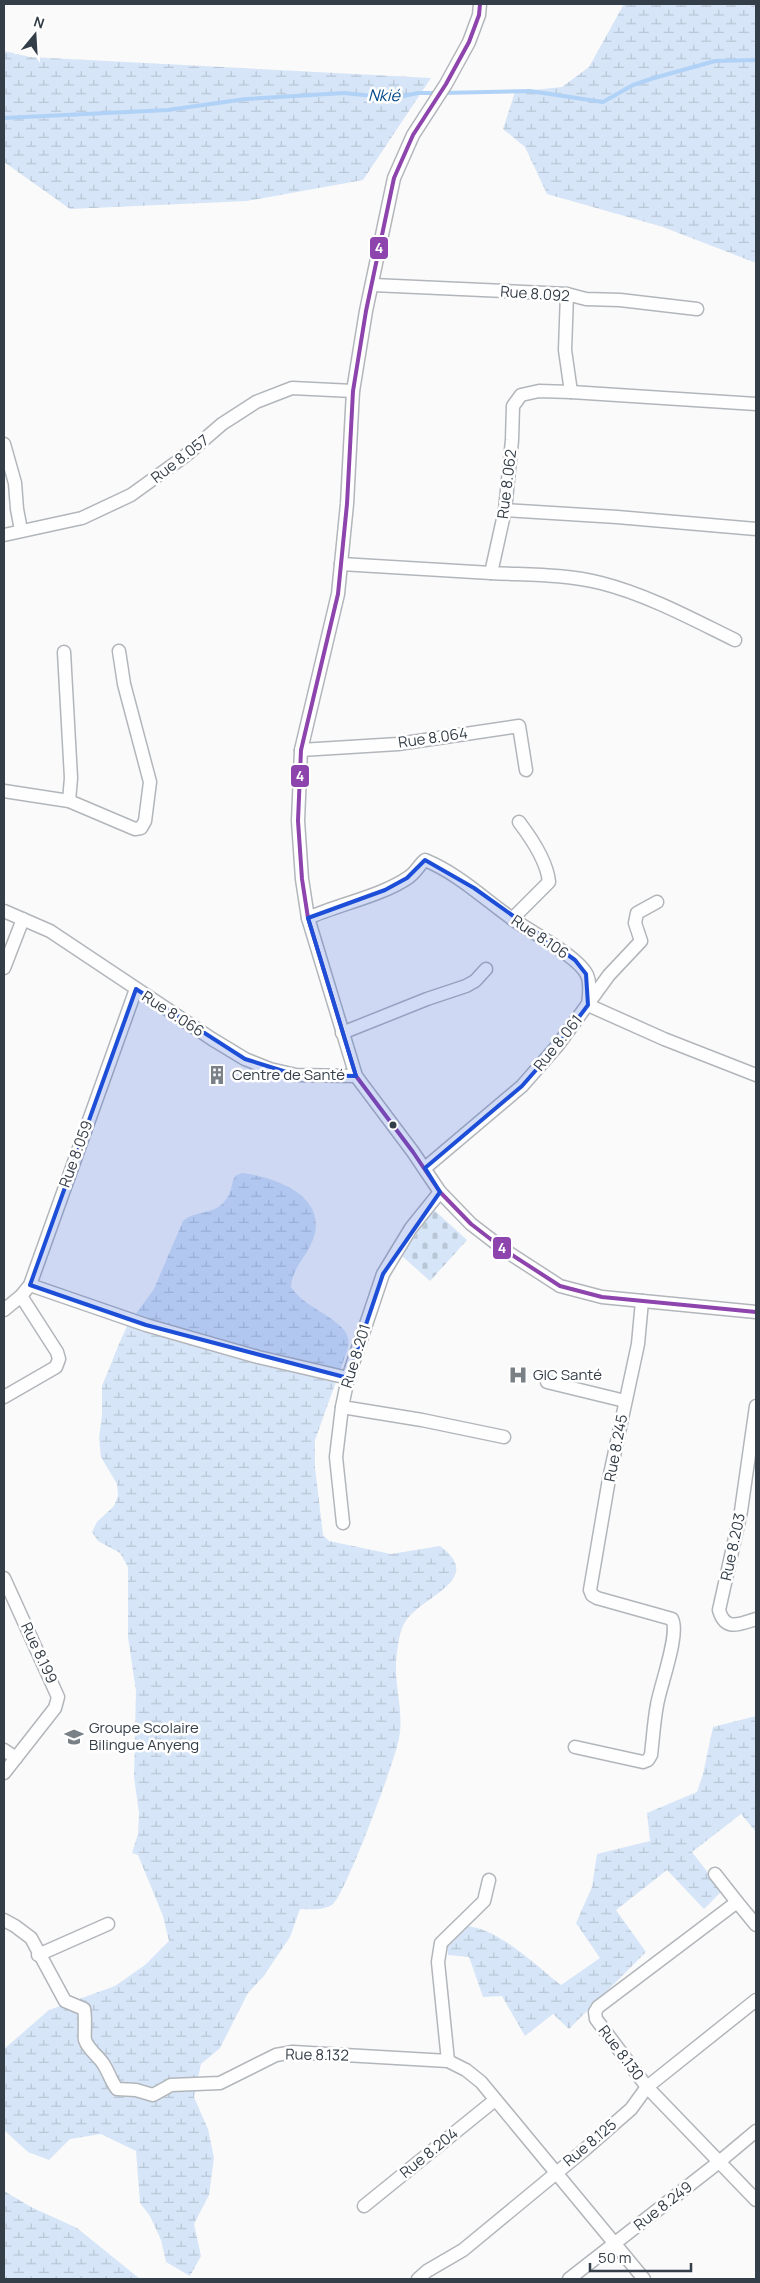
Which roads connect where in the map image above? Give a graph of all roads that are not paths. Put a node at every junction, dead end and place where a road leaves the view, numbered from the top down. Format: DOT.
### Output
graph roads {
  1 [pos="480,4"];
  2 [pos="372,285"];
  3 [pos="567,294"];
  4 [pos="697,309"];
  5 [pos="353,390"];
  6 [pos="571,392"];
  7 [pos="756,404"];
  8 [pos="4,444"];
  9 [pos="505,510"];
  10 [pos="756,529"];
  11 [pos="21,530"];
  12 [pos="4,535"];
  13 [pos="340,564"];
  14 [pos="491,573"];
  15 [pos="735,640"];
  16 [pos="119,651"];
  17 [pos="64,652"];
  18 [pos="301,750"];
  19 [pos="526,770"];
  20 [pos="4,791"];
  21 [pos="69,801"];
  22 [pos="519,822"];
  23 [pos="657,902"];
  24 [pos="4,911"];
  25 [pos="308,918"];
  26 [pos="23,919"];
  27 [pos="512,919"];
  28 [pos="4,968"];
  29 [pos="486,969"];
  30 [pos="136,990"];
  31 [pos="588,1005"];
  32 [pos="342,1033"];
  33 [pos="756,1075"];
  34 [pos="356,1076"];
  35 [pos="425,1168"];
  36 [pos="440,1192"];
  37 [pos="30,1285"];
  38 [pos="22,1296"];
  39 [pos="642,1301"];
  40 [pos="4,1310"];
  41 [pos="756,1312"];
  42 [pos="348,1378"];
  43 [pos="546,1382"];
  44 [pos="4,1397"];
  45 [pos="625,1401"];
  46 [pos="756,1406"];
  47 [pos="342,1407"];
  48 [pos="504,1436"];
  49 [pos="343,1523"];
  50 [pos="4,1578"];
  51 [pos="756,1619"];
  52 [pos="575,1747"];
  53 [pos="4,1750"];
  54 [pos="16,1758"];
  55 [pos="4,1773"];
  56 [pos="715,1874"];
  57 [pos="489,1880"];
  58 [pos="737,1902"];
  59 [pos="4,1920"];
  60 [pos="108,1924"];
  61 [pos="756,1925"];
  62 [pos="38,1955"];
  63 [pos="756,2000"];
  64 [pos="448,2061"];
  65 [pos="647,2087"];
  66 [pos="495,2100"];
  67 [pos="756,2131"];
  68 [pos="719,2162"];
  69 [pos="556,2172"];
  70 [pos="756,2200"];
  71 [pos="364,2206"];
  72 [pos="614,2245"];
  73 [pos="418,2279"];
  74 [pos="569,2279"];
  75 [pos="644,2279"];
  1 -- 2 [label="street"];
  2 -- 3 [label="street, Rue 8.092"];
  2 -- 5 [label="street"];
  3 -- 4 [label="street, Rue 8.092"];
  3 -- 6 [label="street"];
  5 -- 11 [label="street, Rue 8.057"];
  5 -- 13 [label="street"];
  6 -- 7 [label="street"];
  6 -- 9 [label="street, Rue 8.062"];
  8 -- 11 [label="street"];
  9 -- 10 [label="street"];
  9 -- 14 [label="street, Rue 8.062"];
  11 -- 12 [label="street, Rue 8.057"];
  13 -- 14 [label="street"];
  13 -- 18 [label="street"];
  14 -- 15 [label="street"];
  16 -- 21 [label="street"];
  17 -- 21 [label="street"];
  18 -- 19 [label="street, Rue 8.064"];
  18 -- 25 [label="street"];
  20 -- 21 [label="street"];
  22 -- 27 [label="street"];
  23 -- 31 [label="street, Rue 8.061"];
  24 -- 26 [label="street, Rue 8.066"];
  25 -- 27 [label="street, Rue 8.106"];
  25 -- 32 [label="street"];
  26 -- 28 [label="street"];
  26 -- 30 [label="street, Rue 8.066"];
  27 -- 31 [label="street, Rue 8.106"];
  29 -- 32 [label="street"];
  30 -- 34 [label="street, Rue 8.066"];
  30 -- 37 [label="street, Rue 8.059"];
  31 -- 33 [label="street"];
  31 -- 35 [label="street, Rue 8.061"];
  32 -- 34 [label="street"];
  34 -- 35 [label="street"];
  35 -- 36 [label="street"];
  36 -- 39 [label="street"];
  36 -- 42 [label="street, Rue 8.201"];
  37 -- 38 [label="street, Rue 8.059"];
  37 -- 42 [label="street"];
  38 -- 40 [label="street, Rue 8.059"];
  38 -- 44 [label="street"];
  39 -- 41 [label="street"];
  39 -- 45 [label="street, Rue 8.245"];
  42 -- 47 [label="street, Rue 8.201"];
  43 -- 45 [label="street"];
  45 -- 52 [label="street, Rue 8.245"];
  46 -- 51 [label="street, Rue 8.203"];
  47 -- 48 [label="street, Rue 8.201"];
  47 -- 49 [label="street"];
  50 -- 54 [label="street, Rue 8.199"];
  53 -- 54 [label="street"];
  54 -- 55 [label="street, Rue 8.199"];
  56 -- 58 [label="street"];
  57 -- 64 [label="street"];
  58 -- 61 [label="street"];
  58 -- 65 [label="street, Rue 8.130"];
  59 -- 62 [label="street, Rue 8.132"];
  60 -- 62 [label="street"];
  62 -- 64 [label="street, Rue 8.132"];
  63 -- 65 [label="street, Rue 8.125"];
  64 -- 66 [label="street, Rue 8.132"];
  65 -- 68 [label="street, Rue 8.130"];
  65 -- 69 [label="street, Rue 8.125"];
  66 -- 69 [label="street, Rue 8.132"];
  66 -- 71 [label="street, Rue 8.204"];
  67 -- 68 [label="street, Rue 8.249"];
  68 -- 70 [label="street, Rue 8.130"];
  68 -- 72 [label="street, Rue 8.249"];
  69 -- 72 [label="street, Rue 8.132"];
  69 -- 73 [label="street, Rue 8.125"];
  72 -- 74 [label="street, Rue 8.249"];
  72 -- 75 [label="street, Rue 8.132"];
}
